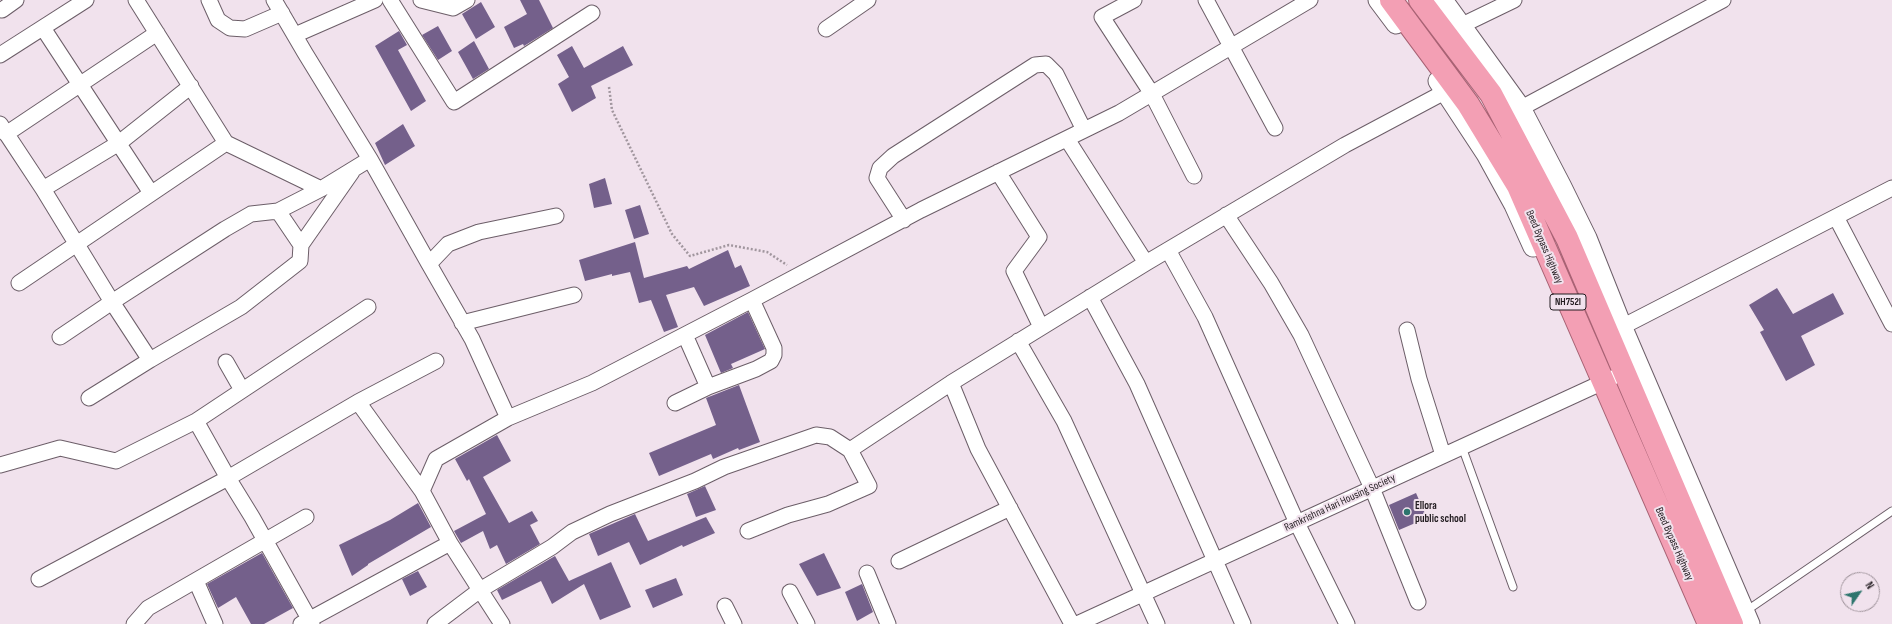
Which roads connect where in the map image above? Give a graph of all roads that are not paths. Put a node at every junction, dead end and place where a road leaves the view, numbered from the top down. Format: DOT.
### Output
graph roads {
  1 [pos="16,0"];
  2 [pos="86,0"];
  3 [pos="136,0"];
  4 [pos="209,0"];
  5 [pos="375,0"];
  6 [pos="390,0"];
  7 [pos="421,0"];
  8 [pos="467,0"];
  9 [pos="868,0"];
  10 [pos="1134,0"];
  11 [pos="1206,0"];
  12 [pos="1310,0"];
  13 [pos="1378,0"];
  14 [pos="1391,0"];
  15 [pos="1420,0"];
  16 [pos="1443,0"];
  17 [pos="1514,0"];
  18 [pos="1723,0"];
  19 [pos="278,7"];
  20 [pos="2,10"];
  21 [pos="592,14"];
  22 [pos="43,28"];
  23 [pos="826,29"];
  24 [pos="1453,29"];
  25 [pos="157,33"];
  26 [pos="295,35"];
  27 [pos="1231,48"];
  28 [pos="0,55"];
  29 [pos="80,84"];
  30 [pos="191,86"];
  31 [pos="1450,89"];
  32 [pos="1152,94"];
  33 [pos="1512,113"];
  34 [pos="1275,128"];
  35 [pos="3,129"];
  36 [pos="1084,130"];
  37 [pos="1067,139"];
  38 [pos="119,143"];
  39 [pos="226,143"];
  40 [pos="370,159"];
  41 [pos="355,168"];
  42 [pos="998,172"];
  43 [pos="1194,176"];
  44 [pos="1892,188"];
  45 [pos="42,189"];
  46 [pos="321,189"];
  47 [pos="151,193"];
  48 [pos="278,211"];
  49 [pos="1226,215"];
  50 [pos="556,216"];
  51 [pos="1836,217"];
  52 [pos="904,220"];
  53 [pos="77,244"];
  54 [pos="301,245"];
  55 [pos="1168,250"];
  56 [pos="1146,263"];
  57 [pos="429,264"];
  58 [pos="20,283"];
  59 [pos="574,295"];
  60 [pos="1090,297"];
  61 [pos="752,300"];
  62 [pos="112,302"];
  63 [pos="368,307"];
  64 [pos="462,323"];
  65 [pos="1892,324"];
  66 [pos="1040,327"];
  67 [pos="1407,330"];
  68 [pos="1615,330"];
  69 [pos="685,335"];
  70 [pos="60,337"];
  71 [pos="1018,341"];
  72 [pos="150,360"];
  73 [pos="436,361"];
  74 [pos="226,362"];
  75 [pos="1625,372"];
  76 [pos="951,383"];
  77 [pos="1598,384"];
  78 [pos="708,387"];
  79 [pos="242,390"];
  80 [pos="89,398"];
  81 [pos="358,402"];
  82 [pos="675,403"];
  83 [pos="508,418"];
  84 [pos="196,421"];
  85 [pos="1462,446"];
  86 [pos="850,450"];
  87 [pos="1443,455"];
  88 [pos="0,465"];
  89 [pos="228,478"];
  90 [pos="1372,488"];
  91 [pos="422,491"];
  92 [pos="1010,508"];
  93 [pos="1892,511"];
  94 [pos="306,517"];
  95 [pos="1297,523"];
  96 [pos="748,531"];
  97 [pos="265,540"];
  98 [pos="450,543"];
  99 [pos="899,561"];
  100 [pos="1214,561"];
  101 [pos="867,573"];
  102 [pos="39,579"];
  103 [pos="196,581"];
  104 [pos="1513,587"];
  105 [pos="480,590"];
  106 [pos="790,592"];
  107 [pos="1142,594"];
  108 [pos="1418,602"];
  109 [pos="725,606"];
  110 [pos="1739,619"];
  111 [pos="307,622"];
  112 [pos="134,624"];
  113 [pos="215,624"];
  114 [pos="435,624"];
  115 [pos="502,624"];
  116 [pos="734,624"];
  117 [pos="807,624"];
  118 [pos="888,624"];
  119 [pos="1072,624"];
  120 [pos="1077,624"];
  121 [pos="1157,624"];
  122 [pos="1243,624"];
  123 [pos="1347,624"];
  124 [pos="1697,624"];
  125 [pos="1709,624"];
  1 -- 20 [label="street"];
  2 -- 22 [label="street"];
  3 -- 25 [label="street"];
  4 -- 19 [label="street"];
  5 -- 26 [label="street"];
  6 -- 21 [label="street"];
  7 -- 8 [label="street"];
  9 -- 23 [label="street"];
  10 -- 32 [label="street"];
  11 -- 27 [label="street"];
  12 -- 27 [label="street"];
  13 -- 31 [label="street"];
  14 -- 31 [label="highway, Beed Bypass Highway / NH752I"];
  15 -- 24 [label="highway, Beed Bypass Highway / NH752I"];
  16 -- 24 [label="street"];
  17 -- 24 [label="street"];
  18 -- 33 [label="street"];
  19 -- 26 [label="street"];
  22 -- 28 [label="street"];
  22 -- 29 [label="street"];
  24 -- 33 [label="highway, Beed Bypass Highway / NH752I"];
  25 -- 29 [label="street"];
  25 -- 30 [label="street"];
  26 -- 40 [label="street"];
  27 -- 32 [label="street"];
  27 -- 34 [label="street"];
  29 -- 35 [label="street"];
  29 -- 38 [label="street"];
  30 -- 38 [label="street"];
  30 -- 39 [label="street"];
  31 -- 49 [label="street"];
  31 -- 77 [label="highway, Beed Bypass Highway / NH752I"];
  32 -- 36 [label="street"];
  32 -- 43 [label="street"];
  33 -- 68 [label="highway, Beed Bypass Highway / NH752I"];
  35 -- 45 [label="street"];
  36 -- 37 [label="street"];
  36 -- 52 [label="street"];
  37 -- 42 [label="street"];
  37 -- 56 [label="street"];
  38 -- 45 [label="street"];
  38 -- 47 [label="street"];
  39 -- 46 [label="street"];
  39 -- 47 [label="street"];
  40 -- 41 [label="street"];
  40 -- 57 [label="street"];
  41 -- 46 [label="street"];
  41 -- 54 [label="street"];
  42 -- 52 [label="street"];
  42 -- 66 [label="street"];
  44 -- 51 [label="street"];
  45 -- 53 [label="street"];
  46 -- 48 [label="street"];
  47 -- 53 [label="street"];
  48 -- 54 [label="street"];
  48 -- 62 [label="street"];
  49 -- 55 [label="street"];
  49 -- 90 [label="street"];
  50 -- 57 [label="street"];
  51 -- 65 [label="street"];
  51 -- 68 [label="street"];
  52 -- 61 [label="street"];
  53 -- 58 [label="street"];
  53 -- 62 [label="street"];
  54 -- 72 [label="street"];
  55 -- 56 [label="street"];
  55 -- 95 [label="street"];
  56 -- 60 [label="street"];
  57 -- 64 [label="street"];
  59 -- 64 [label="street"];
  60 -- 66 [label="street"];
  60 -- 100 [label="street"];
  61 -- 69 [label="street"];
  61 -- 78 [label="street"];
  62 -- 70 [label="street"];
  62 -- 72 [label="street"];
  63 -- 79 [label="street"];
  64 -- 83 [label="street"];
  66 -- 71 [label="street"];
  67 -- 87 [label="street"];
  68 -- 75 [label="highway, Beed Bypass Highway / NH752I"];
  68 -- 110 [label="street"];
  69 -- 78 [label="street"];
  69 -- 83 [label="street"];
  71 -- 76 [label="street"];
  71 -- 107 [label="street"];
  72 -- 80 [label="street"];
  73 -- 81 [label="street"];
  74 -- 79 [label="street"];
  75 -- 77 [label="street, Ramkrishna Hari Housing Society"];
  75 -- 110 [label="highway, Beed Bypass Highway / NH752I"];
  76 -- 86 [label="street"];
  76 -- 92 [label="street"];
  77 -- 85 [label="street, Ramkrishna Hari Housing Society"];
  77 -- 124 [label="street"];
  77 -- 125 [label="highway, Beed Bypass Highway / NH752I"];
  78 -- 82 [label="street"];
  79 -- 84 [label="street"];
  81 -- 89 [label="street"];
  81 -- 91 [label="street"];
  83 -- 91 [label="street"];
  84 -- 88 [label="street"];
  84 -- 89 [label="street"];
  85 -- 87 [label="street, Ramkrishna Hari Housing Society"];
  85 -- 104 [label="lane"];
  86 -- 96 [label="street"];
  86 -- 105 [label="street"];
  87 -- 90 [label="street, Ramkrishna Hari Housing Society"];
  89 -- 97 [label="street"];
  89 -- 102 [label="street"];
  90 -- 95 [label="street, Ramkrishna Hari Housing Society"];
  90 -- 108 [label="street"];
  91 -- 98 [label="street"];
  92 -- 99 [label="street"];
  92 -- 119 [label="street"];
  93 -- 110 [label="lane"];
  94 -- 97 [label="street"];
  95 -- 100 [label="street, Ramkrishna Hari Housing Society"];
  95 -- 123 [label="street"];
  97 -- 103 [label="street"];
  97 -- 111 [label="street"];
  98 -- 105 [label="street"];
  98 -- 111 [label="street"];
  100 -- 107 [label="street, Ramkrishna Hari Housing Society"];
  100 -- 122 [label="street"];
  101 -- 118 [label="street"];
  103 -- 112 [label="street"];
  103 -- 113 [label="street"];
  105 -- 114 [label="street"];
  105 -- 115 [label="street"];
  106 -- 117 [label="street"];
  107 -- 120 [label="street, Ramkrishna Hari Housing Society"];
  107 -- 121 [label="street"];
  109 -- 116 [label="street"];
}
